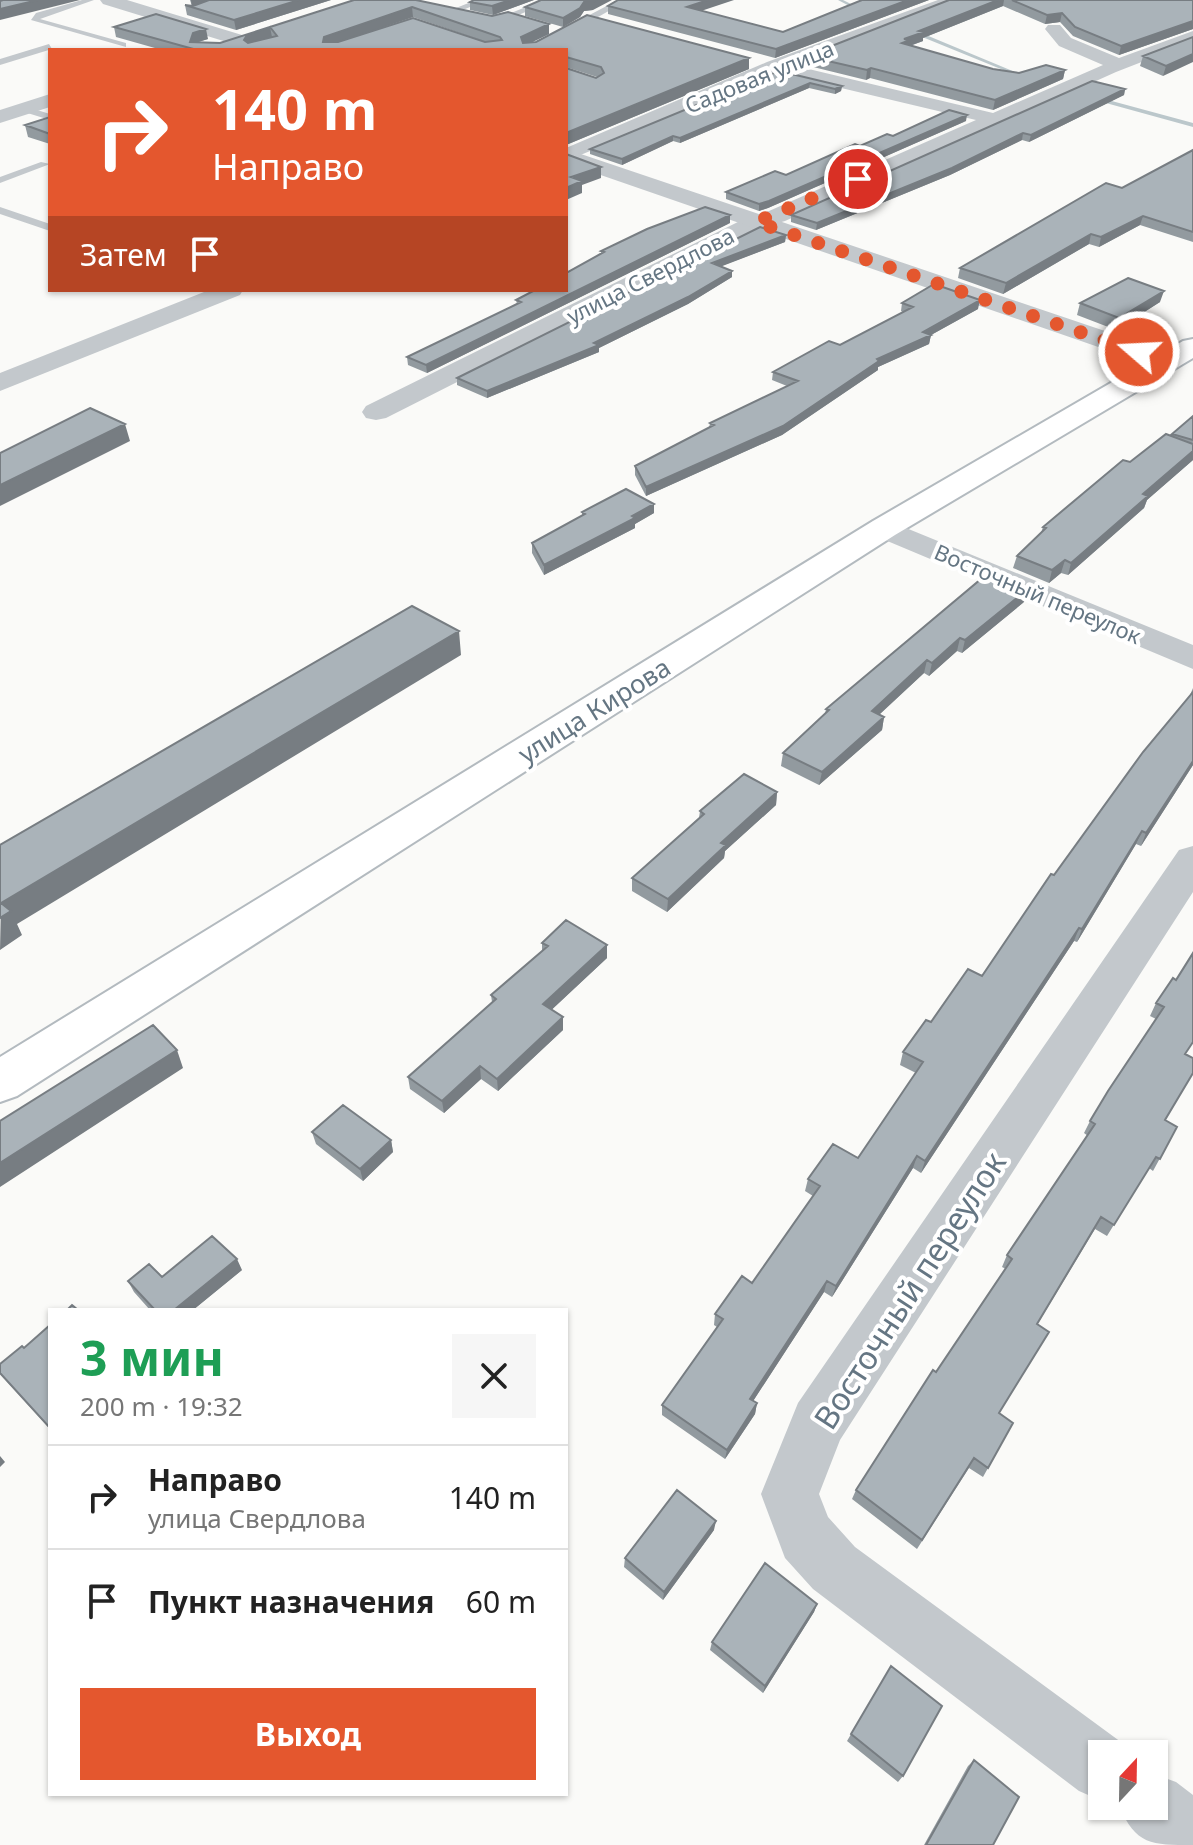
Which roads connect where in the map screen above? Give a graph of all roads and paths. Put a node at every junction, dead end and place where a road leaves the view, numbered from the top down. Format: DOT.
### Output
graph roads {
  1 [pos="90,0"];
  2 [pos="109,0"];
  3 [pos="483,0"];
  4 [pos="550,0"];
  5 [pos="624,0"];
  6 [pos="953,0"];
  7 [pos="464,15"];
  8 [pos="591,18"];
  9 [pos="537,25"];
  10 [pos="622,26"];
  11 [pos="1054,29"];
  12 [pos="552,30"];
  13 [pos="565,33"];
  14 [pos="1193,36"];
  15 [pos="123,45"];
  16 [pos="49,47"];
  17 [pos="210,48"];
  18 [pos="531,48"];
  19 [pos="745,59"];
  20 [pos="0,62"];
  21 [pos="1119,65"];
  22 [pos="776,67"];
  23 [pos="48,101"];
  24 [pos="24,109"];
  25 [pos="48,116"];
  26 [pos="0,117"];
  27 [pos="994,119"];
  28 [pos="568,154"];
  29 [pos="568,156"];
  30 [pos="45,164"];
  31 [pos="0,180"];
  32 [pos="0,210"];
  33 [pos="756,222"];
  34 [pos="48,227"];
  35 [pos="226,292"];
  36 [pos="1181,354"];
  37 [pos="0,383"];
  38 [pos="376,412"];
  39 [pos="884,528"];
  40 [pos="1193,658"];
  41 [pos="1193,860"];
  42 [pos="0,1082"];
  43 [pos="1088,1758"];
  44 [pos="1168,1818"];
  45 [pos="1193,1836"];
  1 -- 15 [label="lane"];
  2 -- 17 [label="street"];
  3 -- 7 [label="lane"];
  4 -- 9 [label="lane"];
  5 -- 8 [label="lane"];
  6 -- 22 [label="street, Садовая улица"];
  8 -- 10 [label="street"];
  8 -- 13 [label="lane"];
  11 -- 21 [label="street"];
  12 -- 13 [label="lane"];
  13 -- 18 [label="lane"];
  14 -- 21 [label="street, улица Свердлова"];
  16 -- 20 [label="lane"];
  19 -- 22 [label="street"];
  21 -- 27 [label="street, улица Свердлова"];
  22 -- 27 [label="street"];
  22 -- 28 [label="street, Садовая улица"];
  23 -- 24 [label="street"];
  24 -- 25 [label="lane"];
  24 -- 26 [label="street"];
  27 -- 33 [label="street, улица Свердлова"];
  29 -- 33 [label="street"];
  30 -- 31 [label="lane"];
  32 -- 34 [label="lane"];
  33 -- 36 [label="street"];
  33 -- 38 [label="street, улица Свердлова"];
  35 -- 37 [label="street"];
  36 -- 39 [label="main road, улица Кирова"];
  39 -- 40 [label="street, Восточный переулок"];
  39 -- 42 [label="main road, улица Кирова"];
  41 -- 43 [label="street, Восточный переулок"];
  44 -- 45 [label="street"];
}
